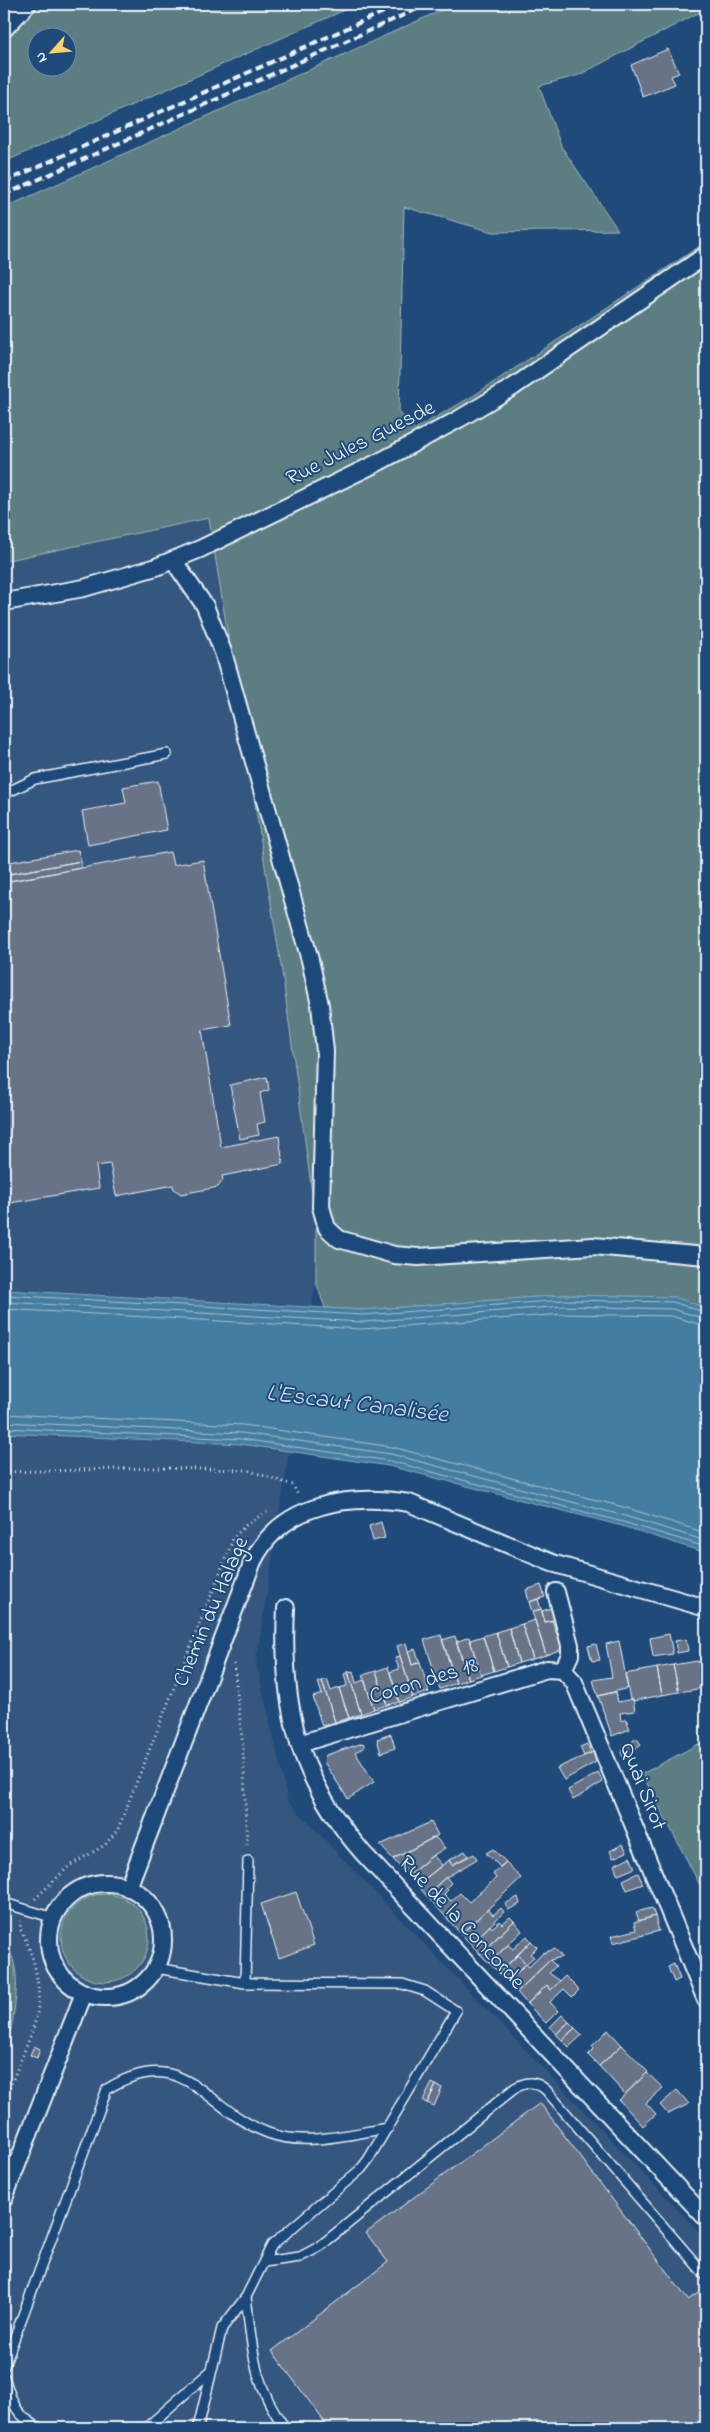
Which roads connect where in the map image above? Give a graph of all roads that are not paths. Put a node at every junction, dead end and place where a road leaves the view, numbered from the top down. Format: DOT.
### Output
graph roads {
  1 [pos="24,4"];
  2 [pos="4,26"];
  3 [pos="706,255"];
  4 [pos="173,560"];
  5 [pos="4,602"];
  6 [pos="167,754"];
  7 [pos="4,794"];
  8 [pos="706,1256"];
  9 [pos="556,1592"];
  10 [pos="286,1608"];
  11 [pos="706,1608"];
  12 [pos="563,1670"];
  13 [pos="299,1744"];
  14 [pos="248,1861"];
  15 [pos="128,1888"];
  16 [pos="4,1903"];
  17 [pos="54,1918"];
  18 [pos="156,1968"];
  19 [pos="245,1983"];
  20 [pos="84,1993"];
  21 [pos="706,2000"];
  22 [pos="388,2128"];
  23 [pos="4,2198"];
  24 [pos="706,2218"];
  25 [pos="264,2262"];
  26 [pos="706,2276"];
  27 [pos="246,2297"];
  28 [pos="4,2366"];
  29 [pos="212,2370"];
  30 [pos="4,2377"];
  31 [pos="39,2428"];
  32 [pos="146,2428"];
  33 [pos="198,2428"];
  34 [pos="285,2428"];
  1 -- 2 [label="street"];
  3 -- 4 [label="street, Rue Jules Guesde"];
  4 -- 5 [label="street, Rue Jules Guesde"];
  4 -- 8 [label="street"];
  6 -- 7 [label="lane"];
  9 -- 12 [label="street"];
  10 -- 13 [label="street, Rue de la Concorde"];
  11 -- 15 [label="street, Chemin du Halage"];
  12 -- 13 [label="street, Coron des 18"];
  12 -- 21 [label="street, Quai Sirot"];
  13 -- 24 [label="street, Rue de la Concorde"];
  14 -- 19 [label="lane"];
  15 -- 17 [label="street"];
  15 -- 18 [label="street"];
  16 -- 17 [label="lane"];
  17 -- 20 [label="street"];
  18 -- 19 [label="lane"];
  18 -- 20 [label="street"];
  19 -- 22 [label="lane"];
  20 -- 23 [label="street"];
  22 -- 25 [label="lane"];
  22 -- 28 [label="lane"];
  25 -- 26 [label="lane"];
  25 -- 27 [label="lane"];
  27 -- 29 [label="lane"];
  27 -- 34 [label="lane"];
  29 -- 32 [label="lane"];
  29 -- 33 [label="lane"];
  30 -- 31 [label="lane"];
}
